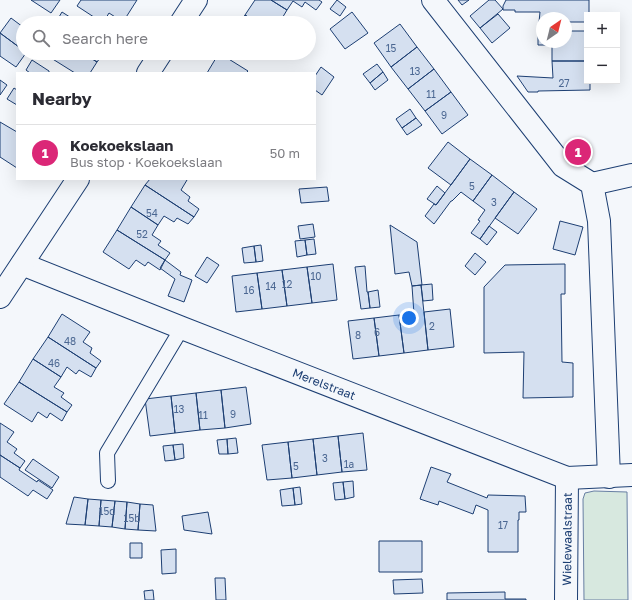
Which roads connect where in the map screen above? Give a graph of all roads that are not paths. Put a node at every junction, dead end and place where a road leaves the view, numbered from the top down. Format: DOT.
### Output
graph roads {
  1 [pos="196,0"];
  2 [pos="433,0"];
  3 [pos="186,16"];
  4 [pos="156,60"];
  5 [pos="149,72"];
  6 [pos="632,175"];
  7 [pos="77,180"];
  8 [pos="592,184"];
  9 [pos="22,264"];
  10 [pos="0,297"];
  11 [pos="182,328"];
  12 [pos="632,475"];
  13 [pos="609,477"];
  14 [pos="567,478"];
  15 [pos="108,481"];
  16 [pos="566,600"];
  1 -- 3 [label="street"];
  2 -- 8 [label="street"];
  4 -- 5 [label="street"];
  6 -- 8 [label="street"];
  7 -- 9 [label="street"];
  8 -- 13 [label="street"];
  9 -- 10 [label="street"];
  9 -- 11 [label="street, Merelstraat"];
  11 -- 14 [label="street, Merelstraat"];
  11 -- 15 [label="lane"];
  12 -- 13 [label="street, Merelstraat"];
  13 -- 14 [label="street, Merelstraat"];
  14 -- 16 [label="street, Wielewaalstraat"];
}
